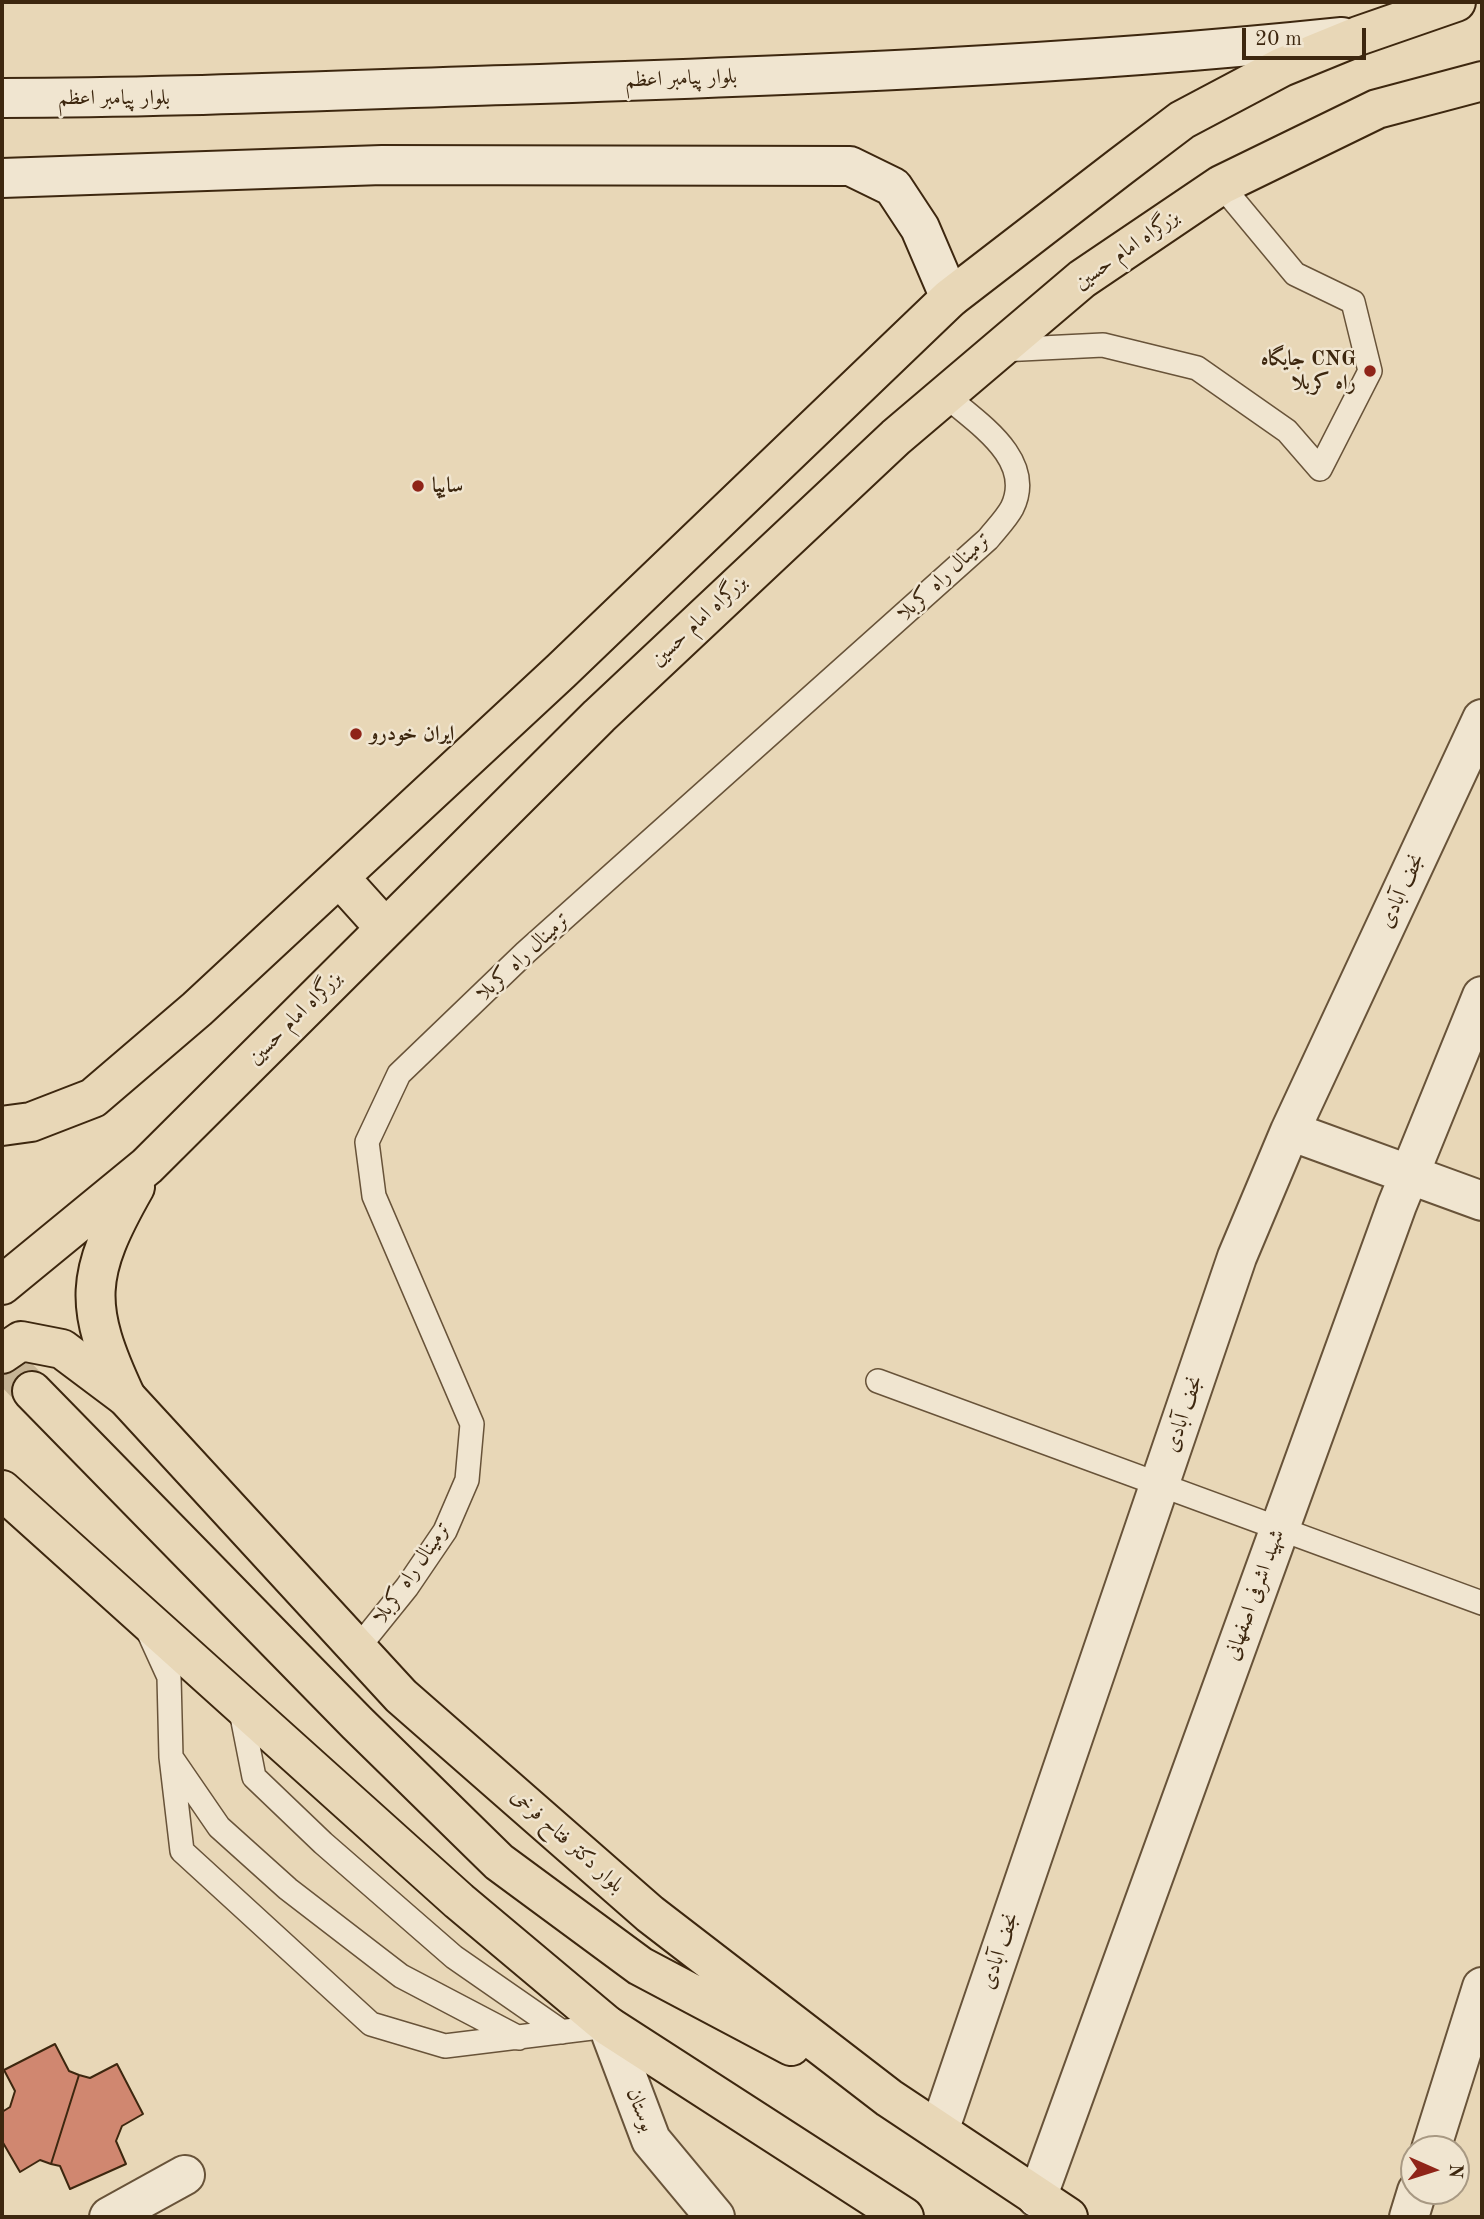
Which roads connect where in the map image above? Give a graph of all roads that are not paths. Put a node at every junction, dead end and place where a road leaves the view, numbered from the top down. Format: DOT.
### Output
graph roads {
  1 [pos="1456,2"];
  2 [pos="1358,36"];
  3 [pos="1482,81"];
  4 [pos="2,98"];
  5 [pos="2,178"];
  6 [pos="1221,185"];
  7 [pos="950,298"];
  8 [pos="998,350"];
  9 [pos="945,395"];
  10 [pos="1482,719"];
  11 [pos="339,877"];
  12 [pos="385,929"];
  13 [pos="1482,996"];
  14 [pos="2,1126"];
  15 [pos="1290,1130"];
  16 [pos="147,1166"];
  17 [pos="1410,1174"];
  18 [pos="1482,1201"];
  19 [pos="4,1280"];
  20 [pos="2,1354"];
  21 [pos="878,1381"];
  22 [pos="32,1391"];
  23 [pos="126,1397"];
  24 [pos="2,1465"];
  25 [pos="1160,1483"];
  26 [pos="13,1499"];
  27 [pos="1280,1527"];
  28 [pos="1482,1603"];
  29 [pos="140,1613"];
  30 [pos="357,1649"];
  31 [pos="239,1703"];
  32 [pos="171,1757"];
  33 [pos="1482,1987"];
  34 [pos="608,2026"];
  35 [pos="562,2032"];
  36 [pos="519,2038"];
  37 [pos="889,2098"];
  38 [pos="939,2131"];
  39 [pos="1434,2135"];
  40 [pos="185,2175"];
  41 [pos="1052,2207"];
  42 [pos="109,2217"];
  43 [pos="715,2217"];
  44 [pos="904,2217"];
  1 -- 2 [label="main road"];
  2 -- 4 [label="street, بلوار پیامبر اعظم"];
  2 -- 7 [label="main road"];
  3 -- 6 [label="main road, بزرگراه امام حسین"];
  5 -- 7 [label="street"];
  6 -- 8 [label="main road, بزرگراه امام حسین"];
  6 -- 8 [label="lane"];
  7 -- 11 [label="main road"];
  8 -- 9 [label="main road, بزرگراه امام حسین"];
  9 -- 12 [label="main road, بزرگراه امام حسین"];
  9 -- 30 [label="lane, ترمینال راه کربلا"];
  10 -- 15 [label="street, نجف آبادی"];
  11 -- 12 [label="main road"];
  11 -- 14 [label="main road"];
  12 -- 16 [label="main road, بزرگراه امام حسین"];
  13 -- 17 [label="street, شهید اشرفی اصفهانی"];
  15 -- 17 [label="street"];
  15 -- 25 [label="street, نجف آبادی"];
  16 -- 19 [label="main road, بزرگراه امام حسین"];
  16 -- 23 [label="main road"];
  17 -- 18 [label="street"];
  17 -- 27 [label="street, شهید اشرفی اصفهانی"];
  20 -- 23 [label="main road"];
  21 -- 25 [label="lane"];
  22 -- 37 [label="main road"];
  23 -- 30 [label="main road, بلوار دکتر فتاح فرخی"];
  24 -- 26 [label="main road"];
  25 -- 27 [label="lane"];
  25 -- 38 [label="street, نجف آبادی"];
  26 -- 29 [label="main road"];
  27 -- 28 [label="lane"];
  27 -- 41 [label="street, شهید اشرفی اصفهانی"];
  29 -- 31 [label="main road"];
  29 -- 32 [label="lane"];
  30 -- 37 [label="main road, بلوار دکتر فتاح فرخی"];
  31 -- 34 [label="main road"];
  31 -- 35 [label="lane"];
  32 -- 36 [label="lane"];
  32 -- 36 [label="lane"];
  33 -- 39 [label="street"];
  34 -- 35 [label="lane"];
  34 -- 43 [label="street, بوستان"];
  34 -- 44 [label="main road"];
  35 -- 36 [label="lane"];
  37 -- 38 [label="main road, بلوار دکتر فتاح فرخی"];
  38 -- 41 [label="main road, بلوار دکتر فتاح فرخی"];
  40 -- 42 [label="street"];
}
